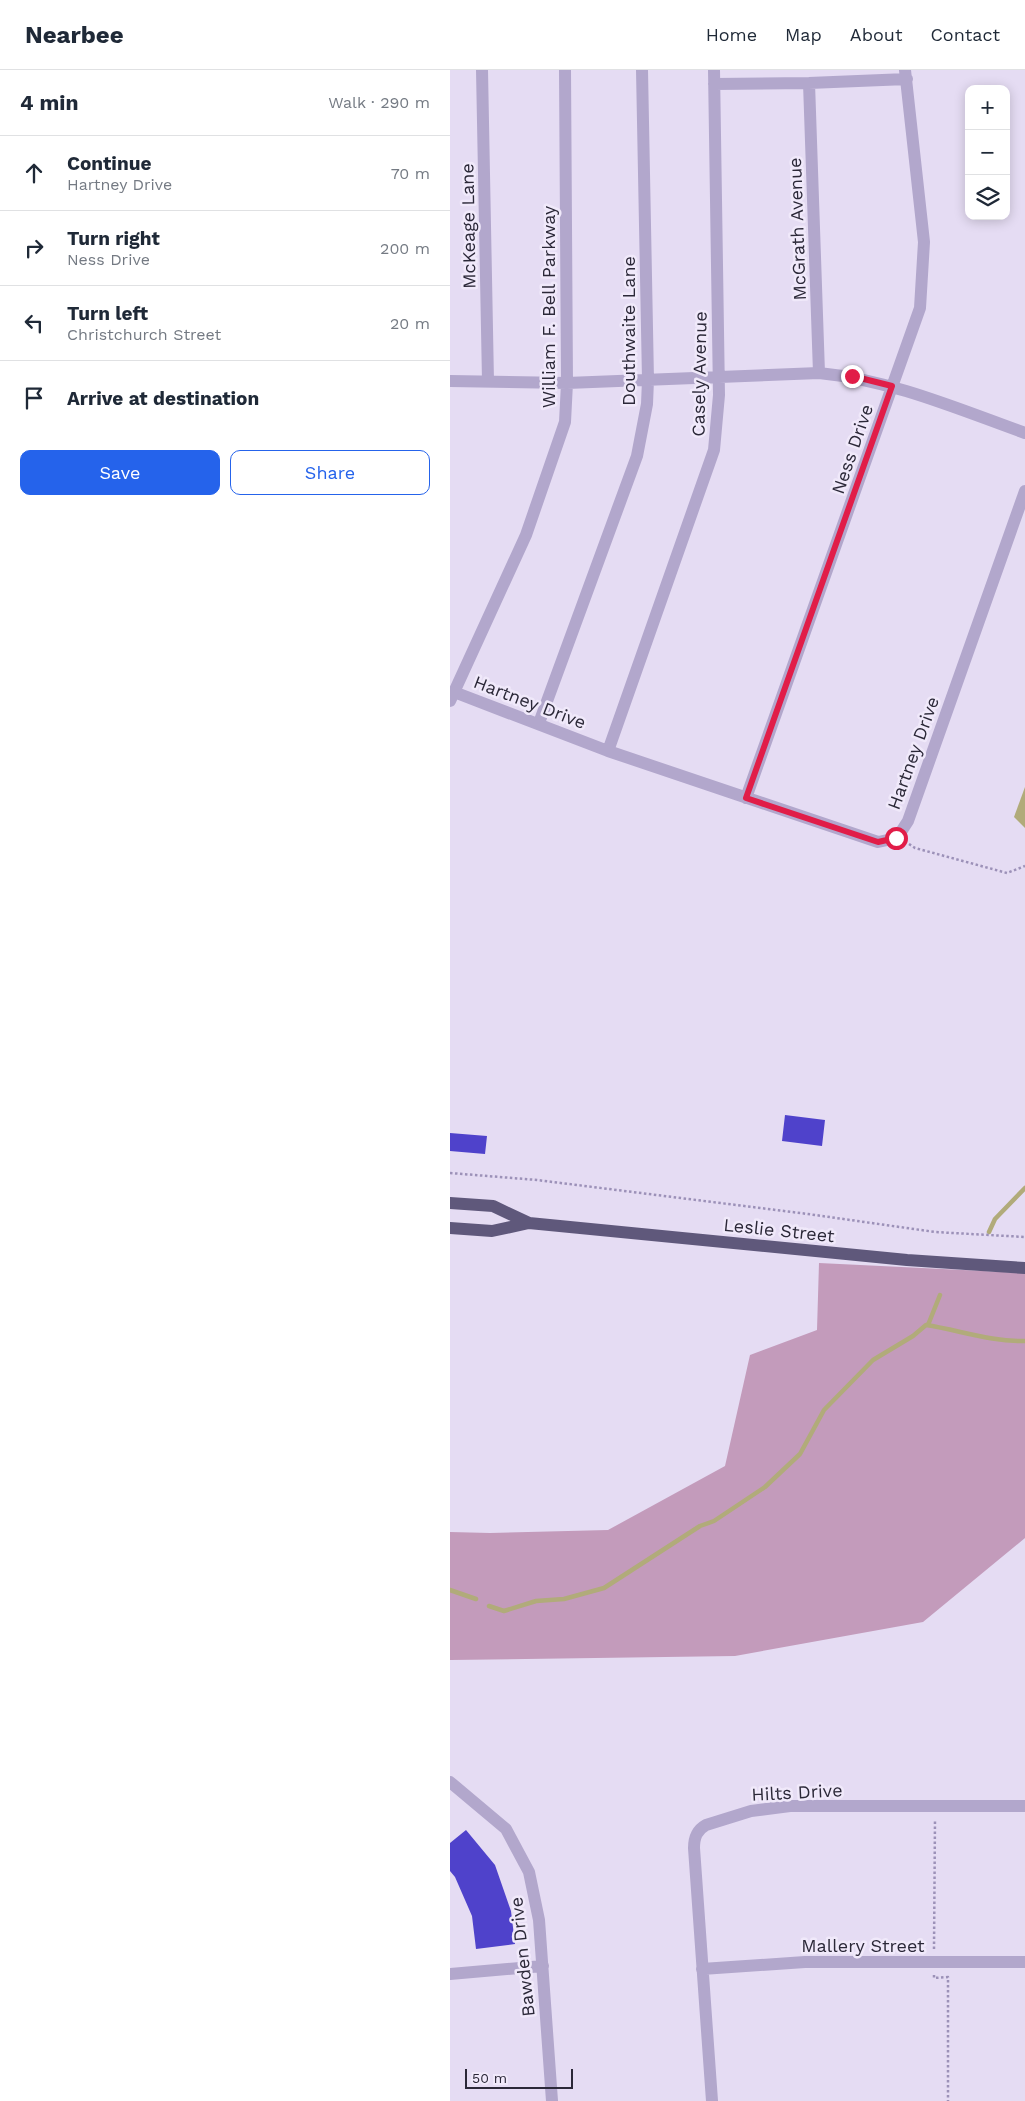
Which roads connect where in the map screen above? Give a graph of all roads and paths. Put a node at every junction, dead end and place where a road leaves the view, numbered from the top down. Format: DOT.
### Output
graph roads {
  1 [pos="482,70"];
  2 [pos="565,70"];
  3 [pos="642,70"];
  4 [pos="714,70"];
  5 [pos="906,74"];
  6 [pos="809,83"];
  7 [pos="714,84"];
  8 [pos="819,373"];
  9 [pos="719,377"];
  10 [pos="648,380"];
  11 [pos="450,381"];
  12 [pos="488,381"];
  13 [pos="567,383"];
  14 [pos="892,386"];
  15 [pos="1025,433"];
  16 [pos="1025,491"];
  17 [pos="452,696"];
  18 [pos="540,723"];
  19 [pos="608,750"];
  20 [pos="746,798"];
  21 [pos="896,838"];
  22 [pos="1025,866"];
  23 [pos="450,1173"];
  24 [pos="450,1202"];
  25 [pos="529,1223"];
  26 [pos="450,1228"];
  27 [pos="1025,1237"];
  28 [pos="1025,1268"];
  29 [pos="450,1782"];
  30 [pos="1025,1806"];
  31 [pos="1025,1962"];
  32 [pos="543,1966"];
  33 [pos="702,1969"];
  34 [pos="450,1974"];
  35 [pos="552,2101"];
  36 [pos="712,2101"];
  1 -- 12 [label="street, McKeage Lane"];
  2 -- 13 [label="street, William F. Bell Parkway"];
  3 -- 10 [label="street, Douthwaite Lane"];
  4 -- 7 [label="street, Casely Avenue"];
  5 -- 6 [label="street"];
  5 -- 14 [label="street, Ness Drive"];
  6 -- 7 [label="street"];
  6 -- 8 [label="street, McGrath Avenue"];
  7 -- 9 [label="street, Casely Avenue"];
  8 -- 9 [label="street"];
  8 -- 14 [label="street"];
  9 -- 10 [label="street"];
  9 -- 19 [label="street, Casely Avenue"];
  10 -- 13 [label="street"];
  10 -- 18 [label="street, Douthwaite Lane"];
  11 -- 12 [label="street"];
  12 -- 13 [label="street"];
  13 -- 17 [label="street, William F. Bell Parkway"];
  14 -- 15 [label="street"];
  14 -- 20 [label="street, Ness Drive"];
  16 -- 21 [label="street, Hartney Drive"];
  17 -- 18 [label="street, Hartney Drive"];
  18 -- 19 [label="street, Hartney Drive"];
  19 -- 20 [label="street, Hartney Drive"];
  20 -- 21 [label="street, Hartney Drive"];
  21 -- 22 [label="path"];
  23 -- 27 [label="path"];
  24 -- 25 [label="main road, Leslie Street"];
  25 -- 26 [label="main road, Leslie Street"];
  25 -- 28 [label="main road, Leslie Street"];
  29 -- 32 [label="street, Bawden Drive"];
  30 -- 33 [label="street, Hilts Drive"];
  31 -- 33 [label="street, Mallery Street"];
  32 -- 34 [label="street"];
  32 -- 35 [label="street, Bawden Drive"];
  33 -- 36 [label="street, Hilts Drive"];
}
